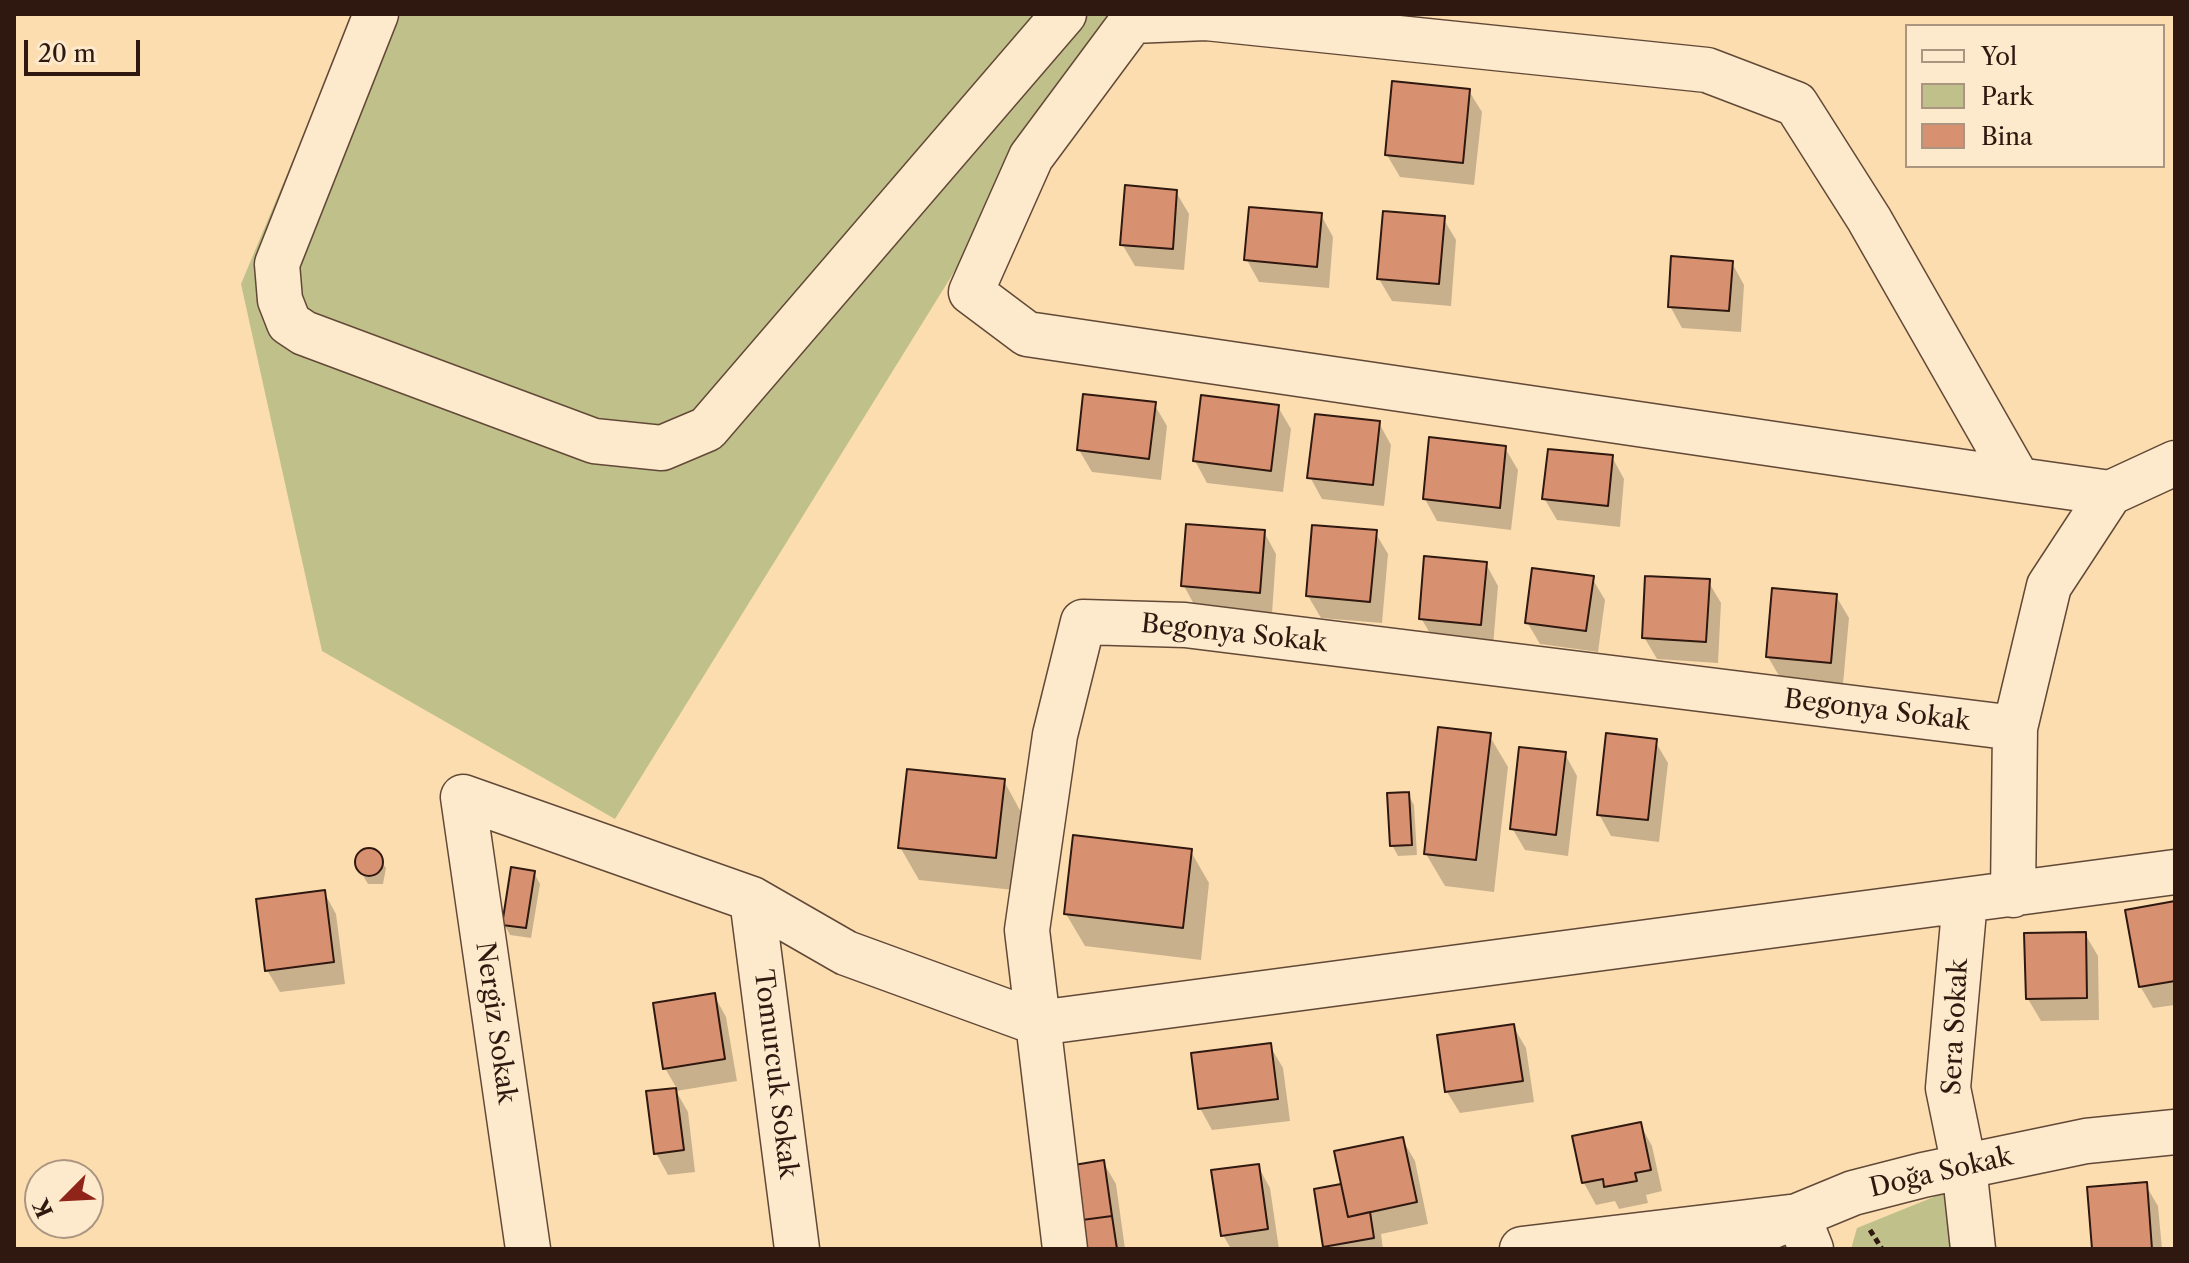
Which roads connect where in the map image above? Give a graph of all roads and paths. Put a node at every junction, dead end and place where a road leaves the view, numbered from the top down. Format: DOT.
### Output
graph roads {
  1 [pos="376,14"];
  2 [pos="1064,14"];
  3 [pos="1116,17"];
  4 [pos="2175,463"];
  5 [pos="2018,480"];
  6 [pos="2110,493"];
  7 [pos="2015,728"];
  8 [pos="2175,872"];
  9 [pos="2013,895"];
  10 [pos="752,899"];
  11 [pos="1965,900"];
  12 [pos="1038,1023"];
  13 [pos="2175,1132"];
  14 [pos="1964,1166"];
  15 [pos="1804,1232"];
  16 [pos="528,1249"];
  17 [pos="797,1249"];
  18 [pos="1065,1249"];
  19 [pos="1522,1249"];
  20 [pos="1717,1249"];
  21 [pos="1973,1249"];
  1 -- 2 [label="street"];
  3 -- 5 [label="street"];
  3 -- 5 [label="street"];
  4 -- 6 [label="street"];
  5 -- 6 [label="street"];
  6 -- 7 [label="street"];
  7 -- 9 [label="street"];
  7 -- 12 [label="street, Begonya Sokak"];
  8 -- 9 [label="street"];
  9 -- 11 [label="street"];
  10 -- 12 [label="street"];
  10 -- 16 [label="street, Nergiz Sokak"];
  10 -- 17 [label="street, Tomurcuk Sokak"];
  11 -- 12 [label="street"];
  11 -- 14 [label="street, Sera Sokak"];
  12 -- 18 [label="street, Begonya Sokak"];
  13 -- 14 [label="street, Doğa Sokak"];
  14 -- 15 [label="street, Doğa Sokak"];
  14 -- 21 [label="street, Sera Sokak"];
  15 -- 19 [label="street"];
  15 -- 20 [label="street, Doğa Sokak"];
}
